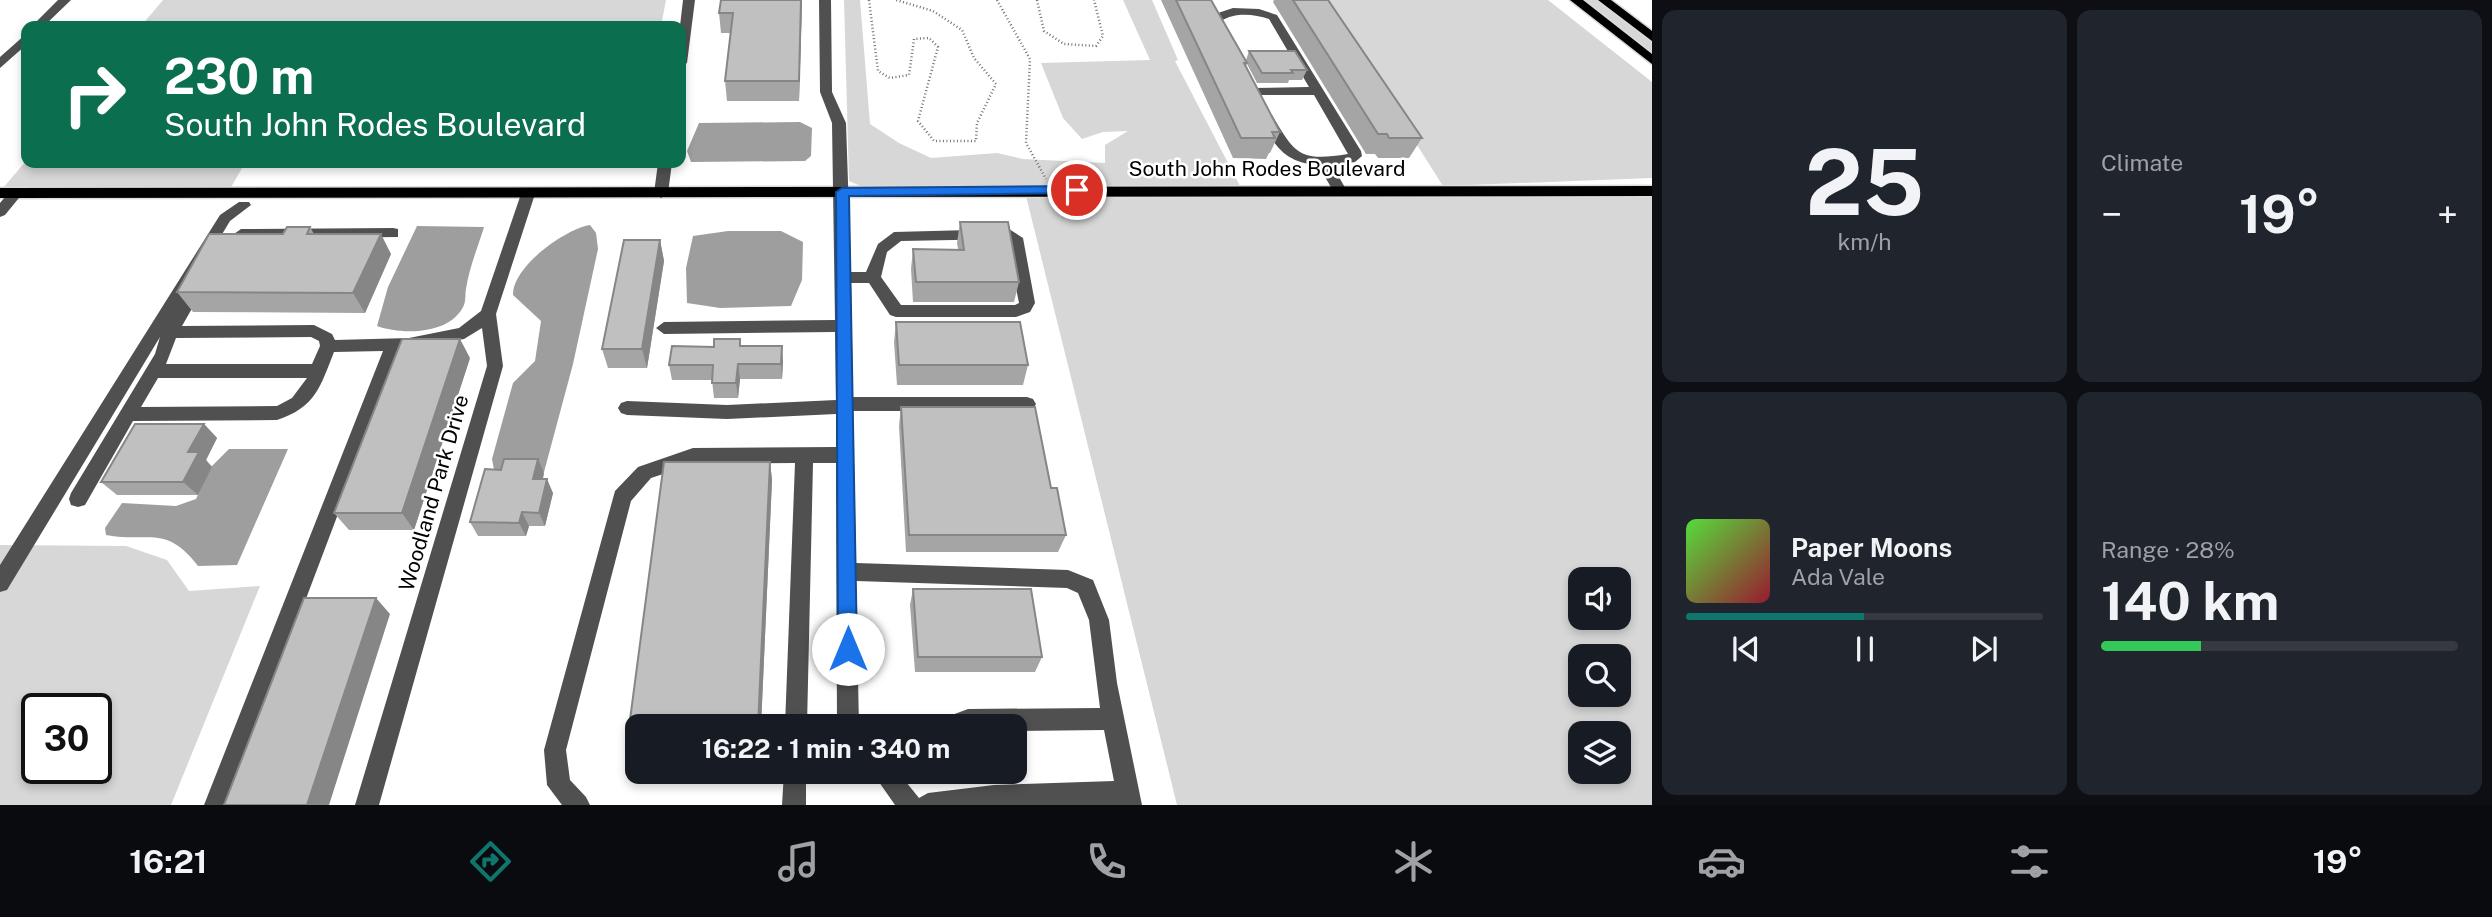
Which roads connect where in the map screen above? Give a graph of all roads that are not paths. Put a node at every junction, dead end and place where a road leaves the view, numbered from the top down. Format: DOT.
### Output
graph roads {
  1 [pos="65,0"];
  2 [pos="689,0"];
  3 [pos="825,0"];
  4 [pos="1576,0"];
  5 [pos="1604,0"];
  6 [pos="43,21"];
  7 [pos="686,24"];
  8 [pos="1652,37"];
  9 [pos="1226,42"];
  10 [pos="21,43"];
  11 [pos="1652,60"];
  12 [pos="0,64"];
  13 [pos="1318,91"];
  14 [pos="1323,161"];
  15 [pos="664,168"];
  16 [pos="1340,191"];
  17 [pos="1652,191"];
  18 [pos="0,192"];
  19 [pos="842,192"];
  20 [pos="16,193"];
  21 [pos="661,193"];
  22 [pos="528,194"];
  23 [pos="248,199"];
  24 [pos="0,212"];
  25 [pos="393,233"];
  26 [pos="227,234"];
  27 [pos="873,277"];
  28 [pos="844,278"];
  29 [pos="488,314"];
  30 [pos="844,326"];
  31 [pos="664,328"];
  32 [pos="170,332"];
  33 [pos="394,345"];
  34 [pos="328,346"];
  35 [pos="153,371"];
  36 [pos="318,371"];
  37 [pos="1027,404"];
  38 [pos="845,406"];
  39 [pos="626,408"];
  40 [pos="128,414"];
  41 [pos="804,455"];
  42 [pos="846,455"];
  43 [pos="78,499"];
  44 [pos="847,572"];
  45 [pos="0,583"];
  46 [pos="796,714"];
  47 [pos="848,714"];
  48 [pos="1113,719"];
  49 [pos="1027,720"];
  50 [pos="794,784"];
  51 [pos="894,784"];
  52 [pos="1129,799"];
  53 [pos="216,805"];
  54 [pos="367,805"];
  55 [pos="578,805"];
  56 [pos="794,805"];
  57 [pos="911,805"];
  58 [pos="928,805"];
  1 -- 6 [label="street"];
  2 -- 7 [label="street"];
  3 -- 19 [label="street"];
  4 -- 11 [label="main road"];
  5 -- 8 [label="main road"];
  9 -- 13 [label="street"];
  10 -- 12 [label="street"];
  13 -- 14 [label="street"];
  13 -- 14 [label="street"];
  14 -- 16 [label="street"];
  15 -- 21 [label="street"];
  16 -- 17 [label="main road, South John Rodes Boulevard"];
  16 -- 19 [label="main road, South John Rodes Boulevard"];
  18 -- 20 [label="main road, South John Rodes Boulevard"];
  19 -- 21 [label="main road, South John Rodes Boulevard"];
  19 -- 28 [label="street"];
  20 -- 23 [label="main road, South John Rodes Boulevard"];
  20 -- 24 [label="street"];
  21 -- 22 [label="main road, South John Rodes Boulevard"];
  22 -- 23 [label="main road, South John Rodes Boulevard"];
  22 -- 29 [label="street, Woodland Park Drive"];
  23 -- 26 [label="street"];
  23 -- 45 [label="street"];
  25 -- 26 [label="street"];
  26 -- 32 [label="street"];
  27 -- 27 [label="street"];
  27 -- 28 [label="street"];
  28 -- 30 [label="street"];
  29 -- 33 [label="street"];
  29 -- 54 [label="street, Woodland Park Drive"];
  30 -- 31 [label="street"];
  30 -- 38 [label="street"];
  32 -- 34 [label="street"];
  32 -- 35 [label="street"];
  33 -- 34 [label="street"];
  33 -- 53 [label="street"];
  34 -- 36 [label="street"];
  35 -- 36 [label="street"];
  35 -- 40 [label="street"];
  36 -- 40 [label="street"];
  37 -- 38 [label="street"];
  38 -- 39 [label="street"];
  38 -- 42 [label="street"];
  40 -- 43 [label="street"];
  41 -- 42 [label="street"];
  41 -- 46 [label="street"];
  41 -- 55 [label="street"];
  42 -- 44 [label="street"];
  44 -- 47 [label="street"];
  44 -- 48 [label="street"];
  48 -- 49 [label="street"];
  48 -- 52 [label="street"];
  50 -- 56 [label="street"];
  51 -- 57 [label="street"];
  52 -- 58 [label="street"];
}
